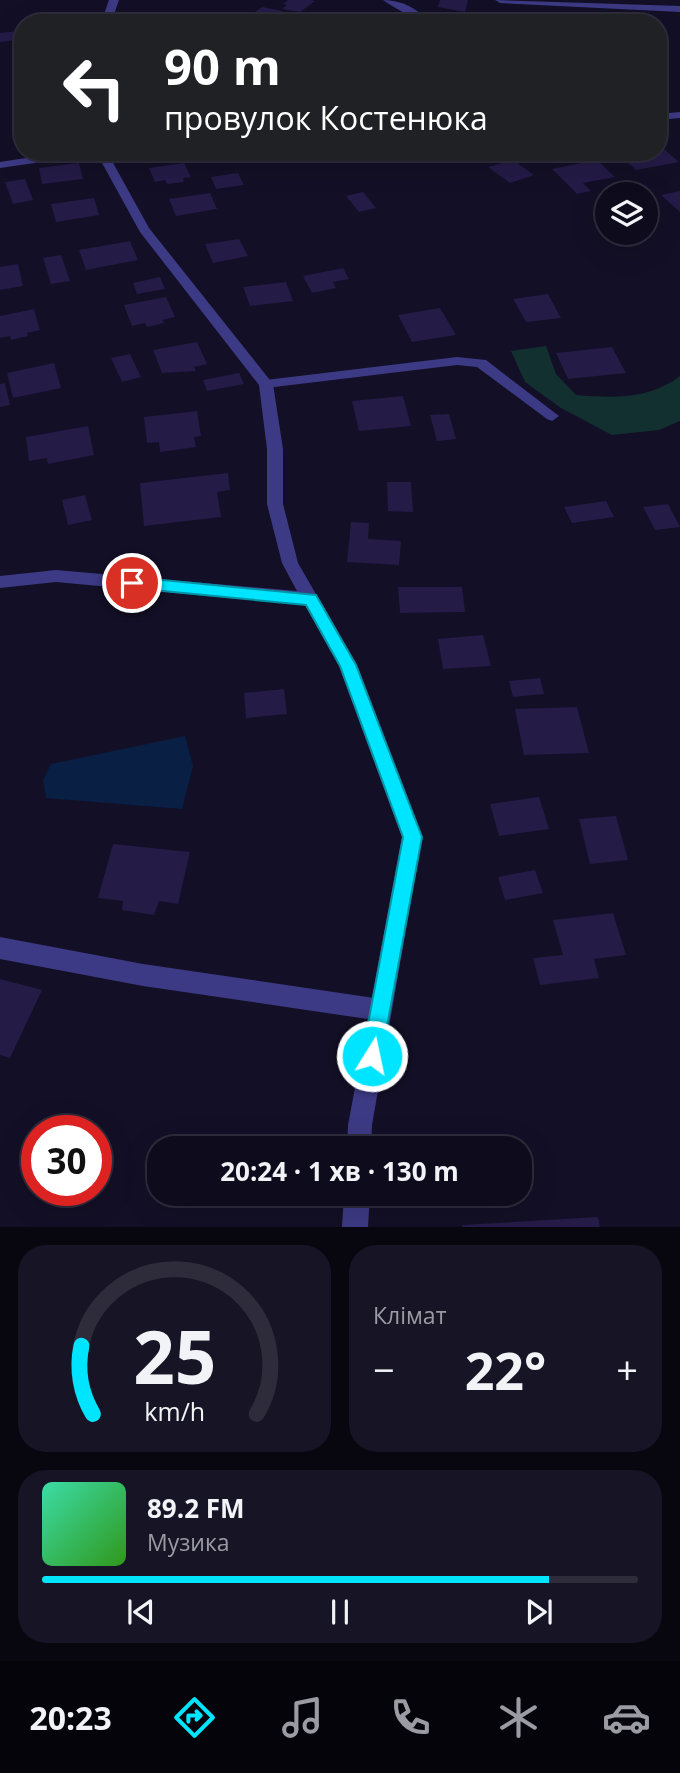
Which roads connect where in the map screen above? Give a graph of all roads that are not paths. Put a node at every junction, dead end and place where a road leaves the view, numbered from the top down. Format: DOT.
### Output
graph roads {
  1 [pos="388,0"];
  2 [pos="500,0"];
  3 [pos="680,9"];
  4 [pos="415,14"];
  5 [pos="28,161"];
  6 [pos="106,161"];
  7 [pos="0,165"];
  8 [pos="266,384"];
  9 [pos="552,416"];
  10 [pos="0,582"];
  11 [pos="311,599"];
  12 [pos="0,948"];
  13 [pos="381,1010"];
  14 [pos="360,1136"];
  15 [pos="356,1206"];
  16 [pos="355,1227"];
  1 -- 4 [label="street"];
  2 -- 3 [label="street"];
  5 -- 7 [label="street"];
  6 -- 8 [label="street"];
  8 -- 9 [label="street"];
  8 -- 11 [label="street"];
  10 -- 11 [label="street"];
  11 -- 13 [label="street"];
  12 -- 13 [label="street"];
  13 -- 14 [label="street"];
  15 -- 16 [label="street"];
}
